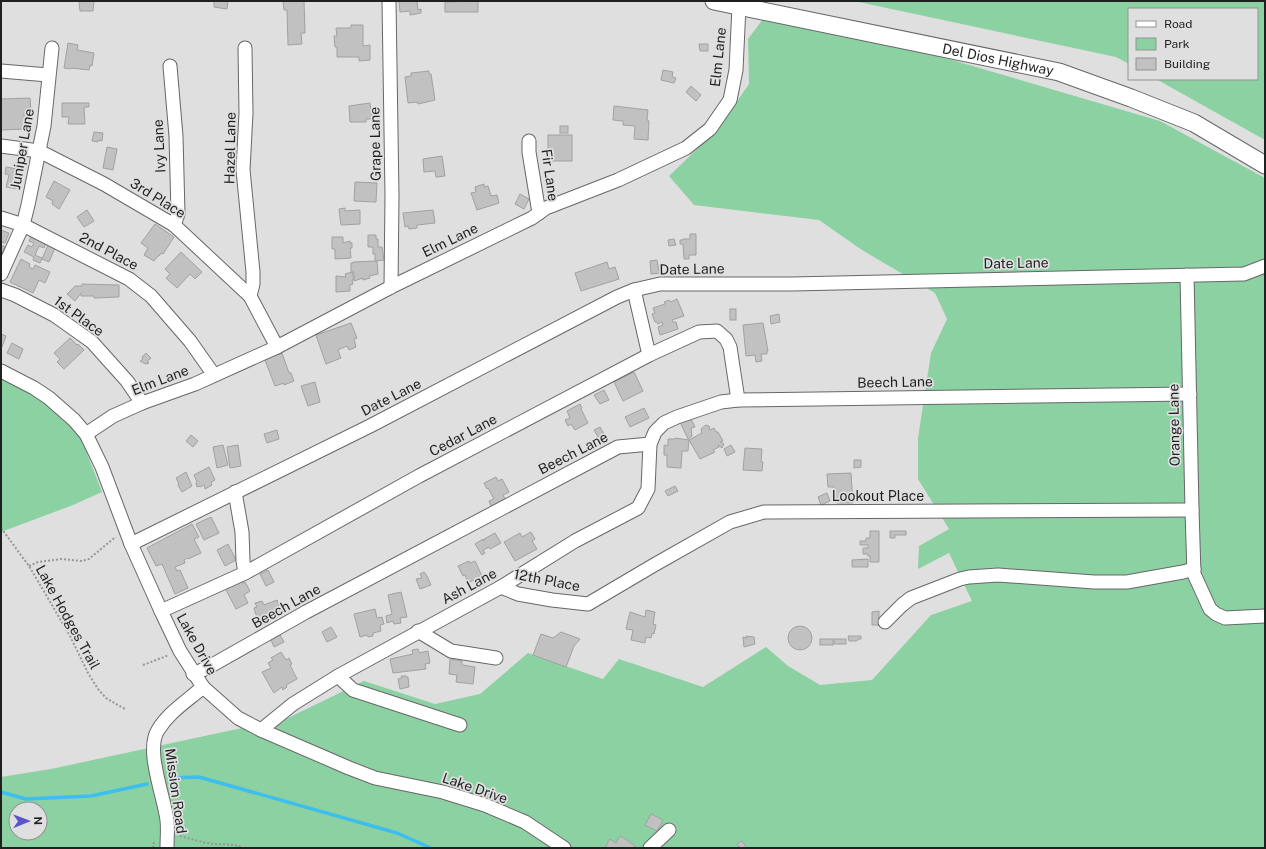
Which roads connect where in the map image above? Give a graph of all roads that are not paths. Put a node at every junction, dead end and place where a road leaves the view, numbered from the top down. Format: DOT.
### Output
graph roads {
  1 [pos="389,1"];
  2 [pos="714,1"];
  3 [pos="739,6"];
  4 [pos="52,48"];
  5 [pos="245,48"];
  6 [pos="170,66"];
  7 [pos="1,71"];
  8 [pos="48,75"];
  9 [pos="529,141"];
  10 [pos="1,146"];
  11 [pos="39,151"];
  12 [pos="1265,165"];
  13 [pos="539,213"];
  14 [pos="1,218"];
  15 [pos="23,225"];
  16 [pos="174,225"];
  17 [pos="1265,266"];
  18 [pos="1,274"];
  19 [pos="1187,274"];
  20 [pos="391,287"];
  21 [pos="1,290"];
  22 [pos="634,290"];
  23 [pos="250,296"];
  24 [pos="277,347"];
  25 [pos="649,354"];
  26 [pos="1,371"];
  27 [pos="214,375"];
  28 [pos="1190,394"];
  29 [pos="738,400"];
  30 [pos="142,403"];
  31 [pos="86,434"];
  32 [pos="650,444"];
  33 [pos="235,492"];
  34 [pos="1192,510"];
  35 [pos="131,544"];
  36 [pos="1194,571"];
  37 [pos="245,573"];
  38 [pos="501,587"];
  39 [pos="588,604"];
  40 [pos="161,611"];
  41 [pos="1265,616"];
  42 [pos="885,622"];
  43 [pos="418,631"];
  44 [pos="496,658"];
  45 [pos="193,674"];
  46 [pos="338,676"];
  47 [pos="203,687"];
  48 [pos="460,725"];
  49 [pos="261,730"];
  50 [pos="669,830"];
  51 [pos="167,848"];
  52 [pos="564,848"];
  53 [pos="650,848"];
  1 -- 20 [label="street, Grape Lane"];
  2 -- 3 [label="main road, Del Dios Highway"];
  3 -- 12 [label="main road, Del Dios Highway"];
  3 -- 13 [label="street, Elm Lane"];
  4 -- 8 [label="street, Juniper Lane"];
  5 -- 23 [label="street, Hazel Lane"];
  6 -- 16 [label="street, Ivy Lane"];
  7 -- 8 [label="street"];
  8 -- 11 [label="street, Juniper Lane"];
  9 -- 13 [label="street, Fir Lane"];
  10 -- 11 [label="street, 3rd Place"];
  11 -- 15 [label="street, Juniper Lane"];
  11 -- 16 [label="street, 3rd Place"];
  13 -- 20 [label="street, Elm Lane"];
  14 -- 15 [label="street, 2nd Place"];
  15 -- 18 [label="street, Juniper Lane"];
  15 -- 27 [label="street, 2nd Place"];
  16 -- 23 [label="street, 3rd Place"];
  17 -- 19 [label="street, Date Lane"];
  19 -- 22 [label="street, Date Lane"];
  19 -- 28 [label="street, Orange Lane"];
  20 -- 24 [label="street, Elm Lane"];
  21 -- 30 [label="street, 1st Place"];
  22 -- 25 [label="street"];
  22 -- 33 [label="street, Date Lane"];
  23 -- 24 [label="street, 3rd Place"];
  24 -- 27 [label="street, Elm Lane"];
  25 -- 29 [label="street, Cedar Lane"];
  25 -- 37 [label="street, Cedar Lane"];
  26 -- 31 [label="street, Lake Drive"];
  27 -- 30 [label="street, Elm Lane"];
  28 -- 29 [label="street, Beech Lane"];
  28 -- 34 [label="street, Orange Lane"];
  29 -- 32 [label="street, Beech Lane"];
  30 -- 31 [label="street, Elm Lane"];
  31 -- 35 [label="street, Lake Drive"];
  32 -- 38 [label="street, Ash Lane"];
  32 -- 45 [label="street, Beech Lane"];
  33 -- 35 [label="street, Date Lane"];
  33 -- 37 [label="street"];
  34 -- 36 [label="street, Orange Lane"];
  34 -- 39 [label="street, Lookout Place"];
  35 -- 40 [label="street, Lake Drive"];
  36 -- 41 [label="street"];
  36 -- 42 [label="street"];
  37 -- 40 [label="street, Cedar Lane"];
  38 -- 39 [label="street, 12th Place"];
  38 -- 43 [label="street, Ash Lane"];
  40 -- 45 [label="street, Lake Drive"];
  43 -- 44 [label="street"];
  43 -- 46 [label="street, Ash Lane"];
  45 -- 47 [label="street, Lake Drive"];
  46 -- 48 [label="street"];
  46 -- 49 [label="street, Ash Lane"];
  47 -- 49 [label="street, Lake Drive"];
  47 -- 51 [label="street, Mission Road"];
  49 -- 52 [label="street, Lake Drive"];
  50 -- 53 [label="street"];
}
